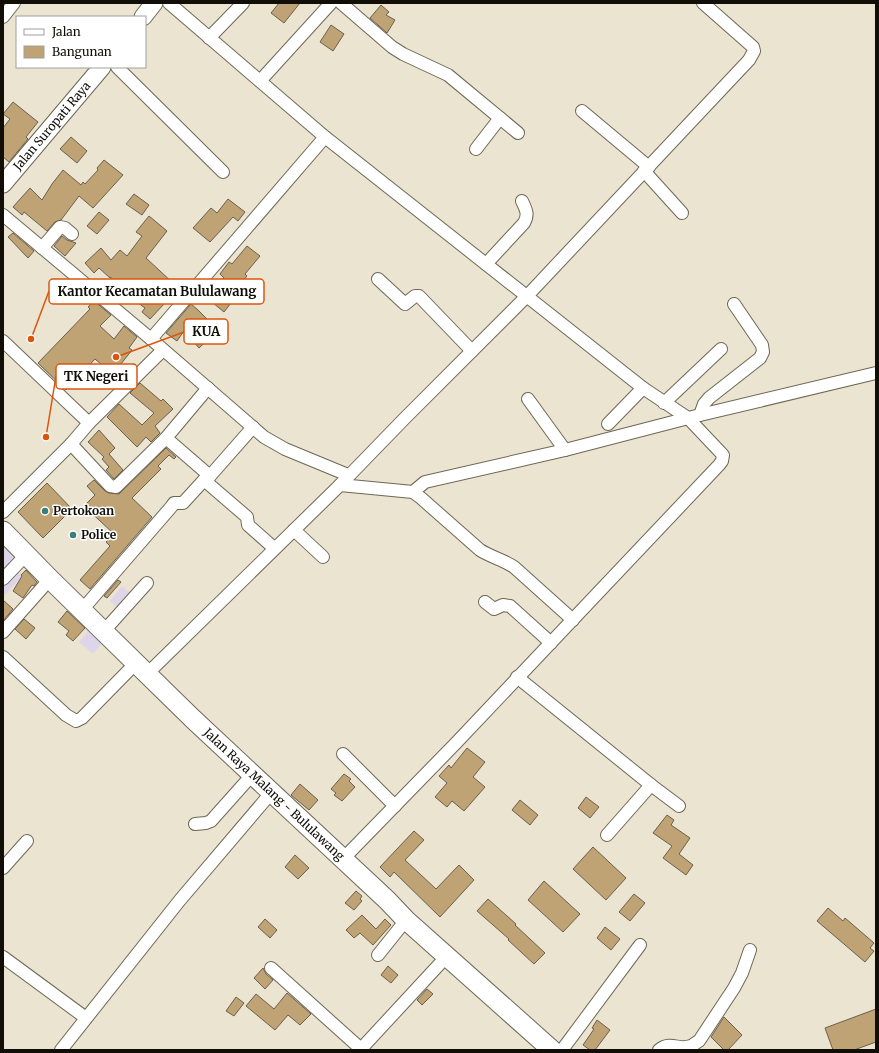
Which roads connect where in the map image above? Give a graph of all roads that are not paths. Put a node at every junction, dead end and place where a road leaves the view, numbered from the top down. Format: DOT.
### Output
graph roads {
  1 [pos="14,3"];
  2 [pos="154,3"];
  3 [pos="169,3"];
  4 [pos="243,3"];
  5 [pos="331,3"];
  6 [pos="341,3"];
  7 [pos="703,3"];
  8 [pos="144,16"];
  9 [pos="3,17"];
  10 [pos="209,38"];
  11 [pos="101,68"];
  12 [pos="118,68"];
  13 [pos="260,80"];
  14 [pos="582,111"];
  15 [pos="500,118"];
  16 [pos="518,133"];
  17 [pos="325,137"];
  18 [pos="476,149"];
  19 [pos="646,169"];
  20 [pos="223,172"];
  21 [pos="3,184"];
  22 [pos="522,201"];
  23 [pos="682,212"];
  24 [pos="3,215"];
  25 [pos="72,234"];
  26 [pos="42,248"];
  27 [pos="486,264"];
  28 [pos="378,279"];
  29 [pos="527,296"];
  30 [pos="734,304"];
  31 [pos="151,339"];
  32 [pos="3,341"];
  33 [pos="721,349"];
  34 [pos="163,350"];
  35 [pos="472,351"];
  36 [pos="876,373"];
  37 [pos="208,388"];
  38 [pos="643,388"];
  39 [pos="528,399"];
  40 [pos="664,403"];
  41 [pos="700,415"];
  42 [pos="688,418"];
  43 [pos="89,423"];
  44 [pos="608,424"];
  45 [pos="253,427"];
  46 [pos="166,438"];
  47 [pos="71,444"];
  48 [pos="566,450"];
  49 [pos="348,475"];
  50 [pos="207,478"];
  51 [pos="340,485"];
  52 [pos="413,492"];
  53 [pos="3,512"];
  54 [pos="294,530"];
  55 [pos="3,531"];
  56 [pos="274,548"];
  57 [pos="26,555"];
  58 [pos="323,557"];
  59 [pos="3,579"];
  60 [pos="50,579"];
  61 [pos="147,582"];
  62 [pos="485,602"];
  63 [pos="82,610"];
  64 [pos="573,620"];
  65 [pos="104,631"];
  66 [pos="3,632"];
  67 [pos="551,643"];
  68 [pos="3,657"];
  69 [pos="142,668"];
  70 [pos="517,678"];
  71 [pos="343,754"];
  72 [pos="252,775"];
  73 [pos="651,785"];
  74 [pos="271,793"];
  75 [pos="396,806"];
  76 [pos="679,806"];
  77 [pos="195,824"];
  78 [pos="607,835"];
  79 [pos="27,841"];
  80 [pos="343,859"];
  81 [pos="5,861"];
  82 [pos="406,920"];
  83 [pos="640,945"];
  84 [pos="750,950"];
  85 [pos="378,955"];
  86 [pos="447,956"];
  87 [pos="3,957"];
  88 [pos="271,968"];
  89 [pos="86,1018"];
  90 [pos="61,1050"];
  91 [pos="360,1050"];
  92 [pos="552,1050"];
  93 [pos="562,1050"];
  94 [pos="659,1050"];
  1 -- 9 [label="street"];
  2 -- 8 [label="street"];
  3 -- 10 [label="street"];
  4 -- 10 [label="street"];
  5 -- 13 [label="street"];
  6 -- 15 [label="street"];
  7 -- 19 [label="street"];
  10 -- 13 [label="street"];
  11 -- 21 [label="street, Jalan Suropati Raya"];
  12 -- 20 [label="street"];
  13 -- 17 [label="street"];
  14 -- 19 [label="street"];
  15 -- 16 [label="street"];
  15 -- 18 [label="street"];
  17 -- 27 [label="street"];
  17 -- 31 [label="street"];
  19 -- 23 [label="street"];
  19 -- 29 [label="street"];
  22 -- 27 [label="street"];
  24 -- 26 [label="street"];
  25 -- 26 [label="street"];
  26 -- 31 [label="street"];
  27 -- 29 [label="street"];
  28 -- 35 [label="street"];
  29 -- 35 [label="street"];
  29 -- 38 [label="street"];
  30 -- 41 [label="street"];
  31 -- 34 [label="street"];
  32 -- 43 [label="street"];
  33 -- 40 [label="street"];
  34 -- 37 [label="street"];
  34 -- 43 [label="street"];
  35 -- 49 [label="street"];
  36 -- 41 [label="street"];
  37 -- 45 [label="street"];
  37 -- 46 [label="street"];
  38 -- 40 [label="street"];
  38 -- 44 [label="street"];
  39 -- 48 [label="street"];
  40 -- 42 [label="street"];
  41 -- 42 [label="street"];
  42 -- 48 [label="street"];
  42 -- 64 [label="street"];
  43 -- 47 [label="street"];
  45 -- 49 [label="street"];
  45 -- 50 [label="street"];
  46 -- 47 [label="street"];
  46 -- 50 [label="street"];
  47 -- 53 [label="street"];
  48 -- 52 [label="street"];
  49 -- 51 [label="street"];
  50 -- 56 [label="street"];
  50 -- 63 [label="street"];
  51 -- 52 [label="street"];
  51 -- 54 [label="street"];
  52 -- 64 [label="street"];
  54 -- 56 [label="street"];
  54 -- 58 [label="street"];
  55 -- 57 [label="main road, Jalan Raya Malang - Bululawang"];
  56 -- 69 [label="street"];
  57 -- 59 [label="street"];
  57 -- 60 [label="main road, Jalan Raya Malang - Bululawang"];
  60 -- 63 [label="main road, Jalan Raya Malang - Bululawang"];
  60 -- 66 [label="street"];
  61 -- 65 [label="street"];
  62 -- 67 [label="street"];
  63 -- 65 [label="main road, Jalan Raya Malang - Bululawang"];
  64 -- 67 [label="street"];
  65 -- 69 [label="main road, Jalan Raya Malang - Bululawang"];
  67 -- 70 [label="street"];
  68 -- 69 [label="street"];
  69 -- 72 [label="main road, Jalan Raya Malang - Bululawang"];
  70 -- 73 [label="street"];
  70 -- 75 [label="street"];
  71 -- 75 [label="street"];
  72 -- 74 [label="main road, Jalan Raya Malang - Bululawang"];
  72 -- 77 [label="street"];
  73 -- 76 [label="street"];
  73 -- 78 [label="street"];
  74 -- 80 [label="main road, Jalan Raya Malang - Bululawang"];
  74 -- 89 [label="street"];
  75 -- 80 [label="street"];
  79 -- 81 [label="street"];
  80 -- 82 [label="main road, Jalan Raya Malang - Bululawang"];
  82 -- 85 [label="street"];
  82 -- 86 [label="main road, Jalan Raya Malang - Bululawang"];
  83 -- 93 [label="street"];
  84 -- 94 [label="street"];
  86 -- 91 [label="street"];
  86 -- 92 [label="main road, Jalan Raya Malang - Bululawang"];
  87 -- 89 [label="street"];
  88 -- 91 [label="street"];
  89 -- 90 [label="street"];
}
